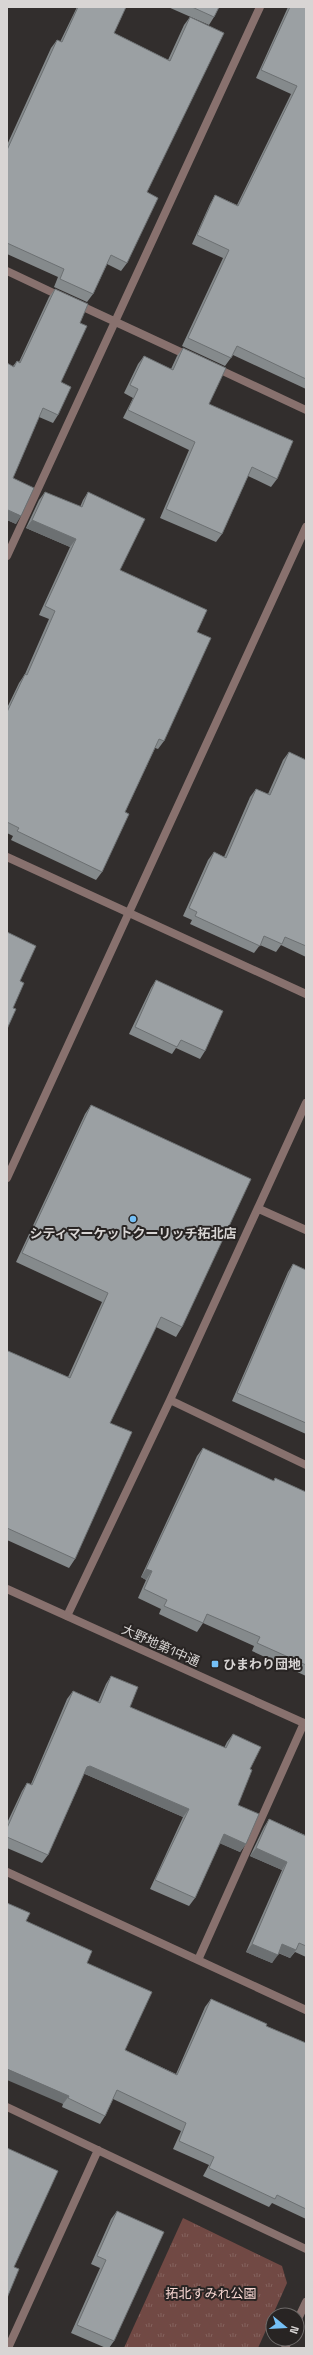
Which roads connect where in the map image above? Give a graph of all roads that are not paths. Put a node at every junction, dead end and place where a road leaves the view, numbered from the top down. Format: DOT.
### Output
graph roads {
  1 [pos="260,7"];
  2 [pos="7,271"];
  3 [pos="116,322"];
  4 [pos="306,410"];
  5 [pos="306,527"];
  6 [pos="7,556"];
  7 [pos="7,857"];
  8 [pos="129,914"];
  9 [pos="306,994"];
  10 [pos="306,1103"];
  11 [pos="7,1178"];
  12 [pos="258,1209"];
  13 [pos="306,1230"];
  14 [pos="170,1400"];
  15 [pos="306,1465"];
  16 [pos="7,1589"];
  17 [pos="67,1616"];
  18 [pos="305,1724"];
  19 [pos="7,1872"];
  20 [pos="198,1960"];
  21 [pos="306,2010"];
  22 [pos="7,2107"];
  23 [pos="98,2150"];
  24 [pos="306,2249"];
  25 [pos="8,2348"];
  1 -- 3 [label="street"];
  2 -- 3 [label="street"];
  3 -- 4 [label="street"];
  3 -- 6 [label="street"];
  5 -- 8 [label="street"];
  7 -- 8 [label="street"];
  8 -- 9 [label="street"];
  8 -- 11 [label="street"];
  10 -- 12 [label="street"];
  12 -- 13 [label="street"];
  12 -- 14 [label="street"];
  14 -- 15 [label="street"];
  14 -- 17 [label="street"];
  16 -- 17 [label="street, 大野地第1中通"];
  17 -- 18 [label="street, 大野地第1中通"];
  18 -- 20 [label="street"];
  19 -- 20 [label="street"];
  20 -- 21 [label="street"];
  22 -- 23 [label="street"];
  23 -- 24 [label="street"];
  23 -- 25 [label="street"];
}
